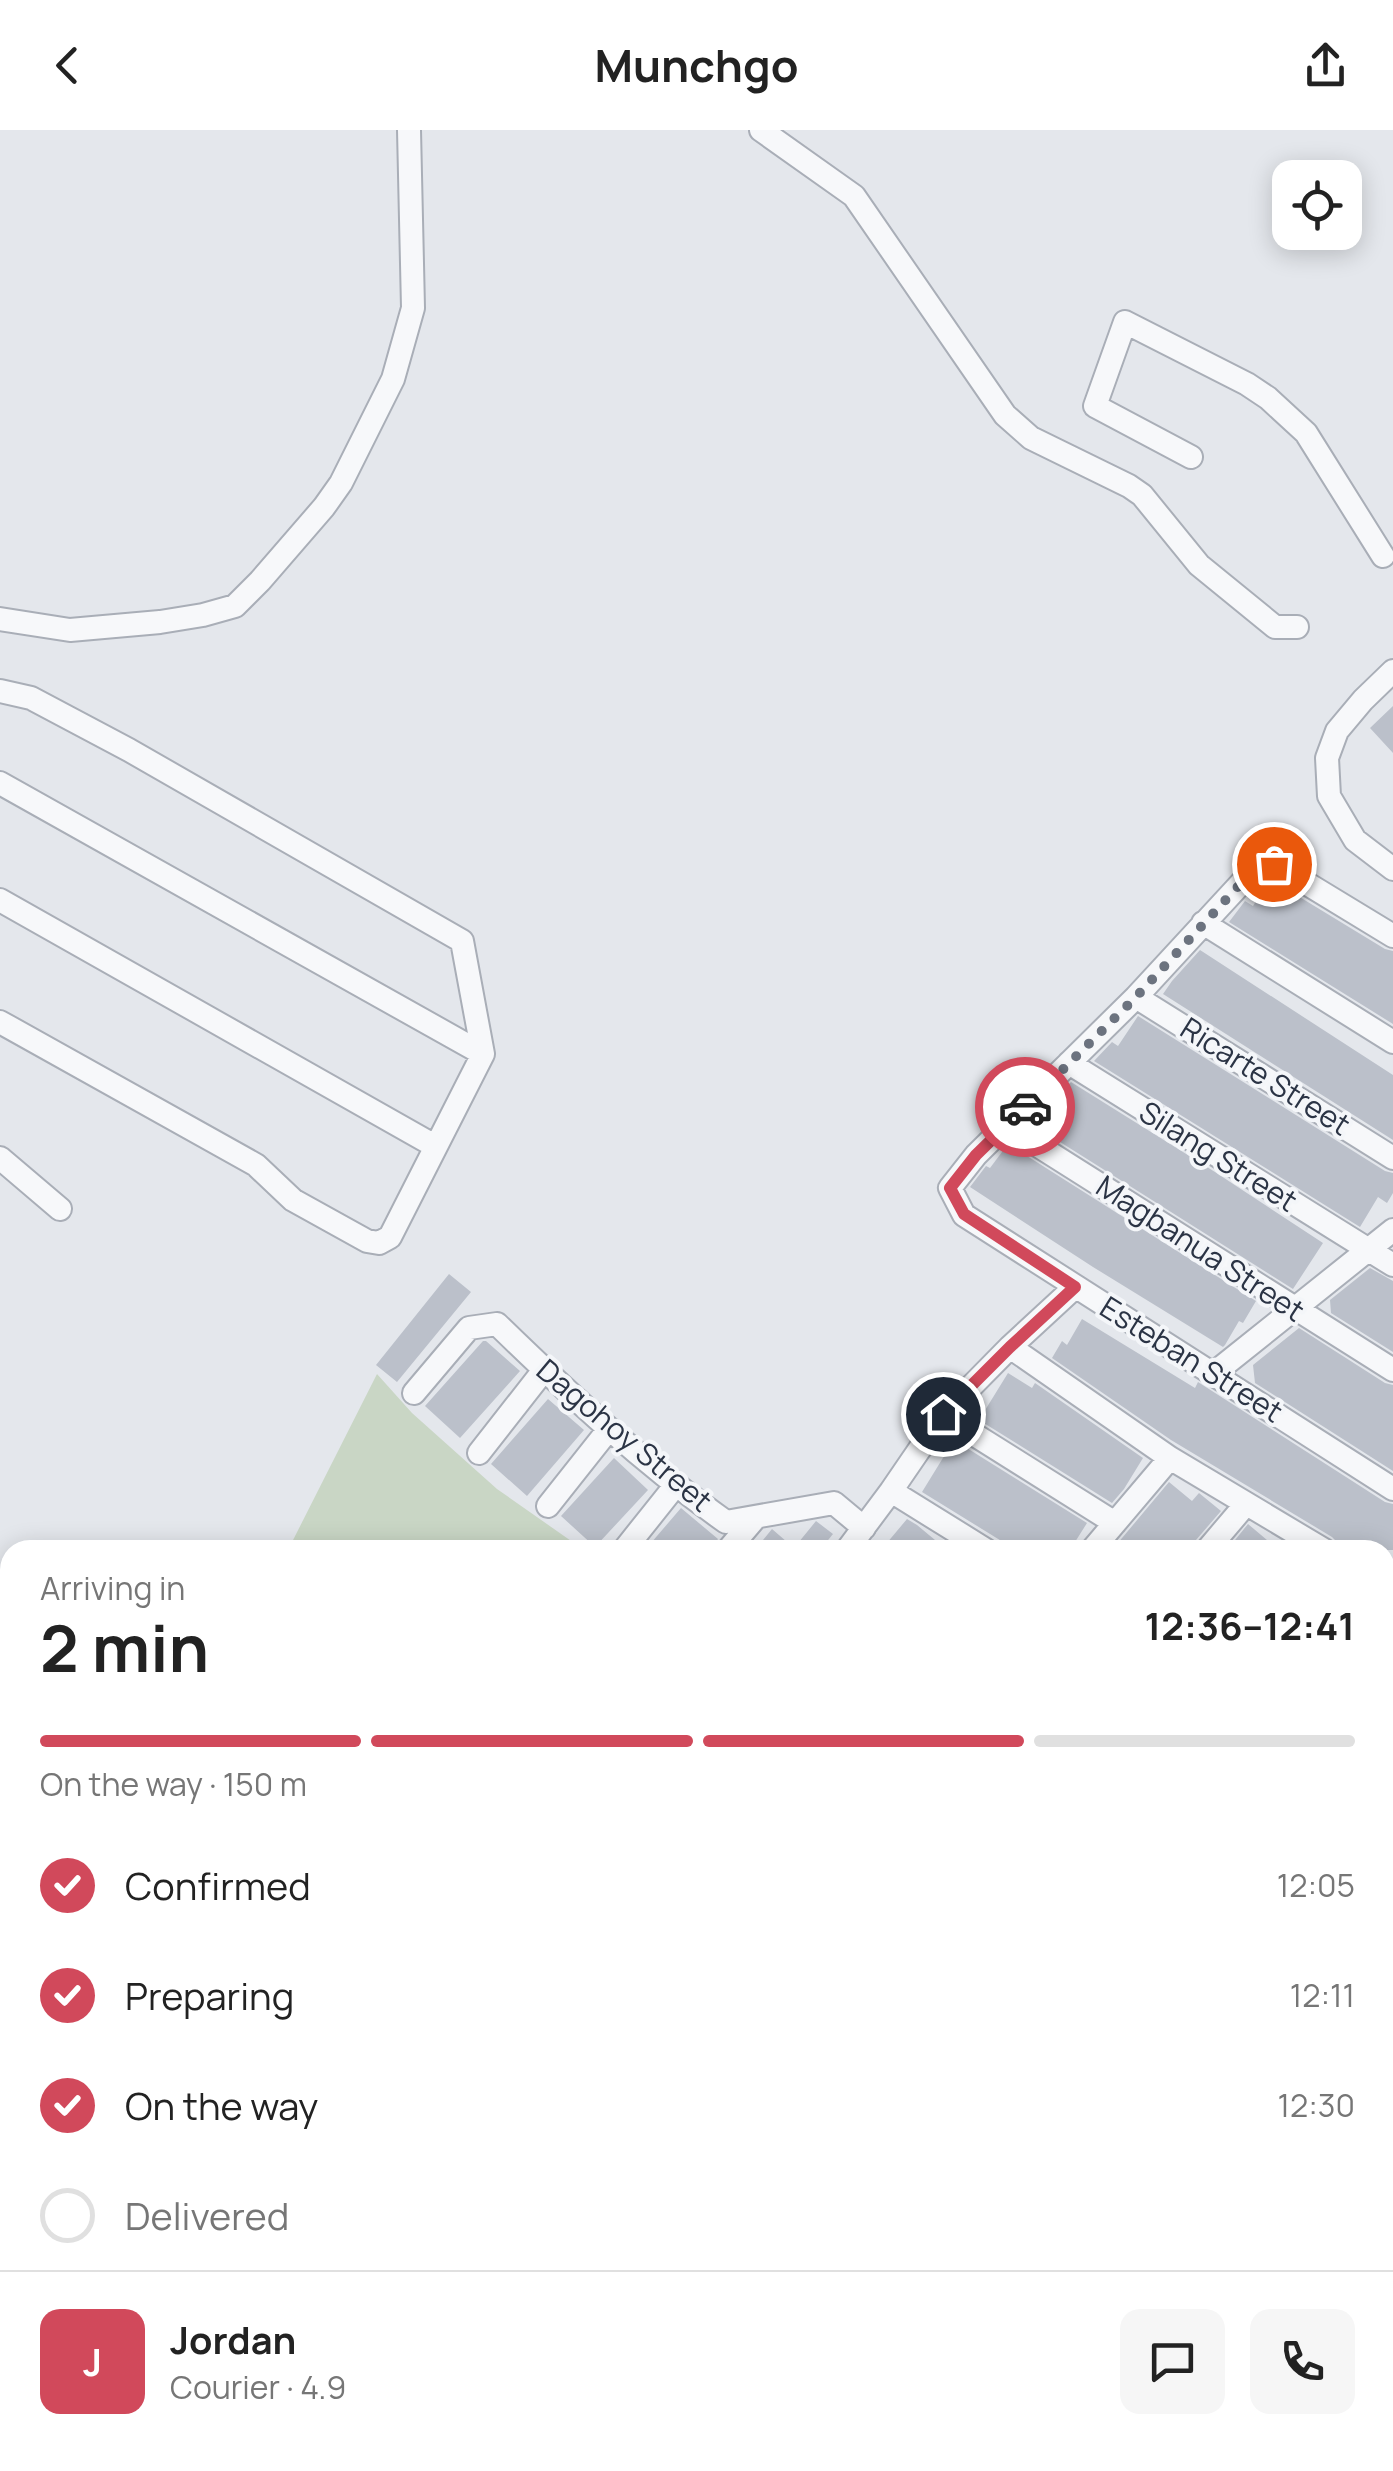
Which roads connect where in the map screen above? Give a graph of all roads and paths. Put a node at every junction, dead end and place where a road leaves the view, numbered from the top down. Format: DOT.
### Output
graph roads {
  1 [pos="409,130"];
  2 [pos="761,130"];
  3 [pos="1191,457"];
  4 [pos="1383,556"];
  5 [pos="0,619"];
  6 [pos="1296,627"];
  7 [pos="1393,671"];
  8 [pos="0,691"];
  9 [pos="0,783"];
  10 [pos="1393,869"];
  11 [pos="0,900"];
  12 [pos="1203,924"];
  13 [pos="1393,936"];
  14 [pos="1136,997"];
  15 [pos="0,1022"];
  16 [pos="1393,1042"];
  17 [pos="483,1054"];
  18 [pos="1069,1063"];
  19 [pos="1007,1126"];
  20 [pos="435,1146"];
  21 [pos="0,1158"];
  22 [pos="1393,1158"];
  23 [pos="60,1209"];
  24 [pos="1393,1230"];
  25 [pos="1368,1250"];
  26 [pos="1393,1266"];
  27 [pos="1075,1287"];
  28 [pos="1294,1308"];
  29 [pos="1010,1347"];
  30 [pos="544,1370"];
  31 [pos="1393,1370"];
  32 [pos="1213,1374"];
  33 [pos="414,1393"];
  34 [pos="943,1414"];
  35 [pos="608,1430"];
  36 [pos="479,1452"];
  37 [pos="1170,1458"];
  38 [pos="675,1486"];
  39 [pos="1393,1489"];
  40 [pos="892,1492"];
  41 [pos="1246,1504"];
  42 [pos="548,1506"];
  43 [pos="756,1517"];
  44 [pos="1116,1523"];
  45 [pos="864,1528"];
  46 [pos="632,1540"];
  47 [pos="736,1540"];
  48 [pos="855,1540"];
  49 [pos="964,1540"];
  50 [pos="1101,1540"];
  51 [pos="1215,1540"];
  52 [pos="1304,1540"];
  1 -- 5 [label="street"];
  2 -- 6 [label="street"];
  3 -- 4 [label="street"];
  7 -- 10 [label="street"];
  8 -- 17 [label="street"];
  9 -- 17 [label="street"];
  11 -- 20 [label="street"];
  12 -- 13 [label="street"];
  12 -- 14 [label="street"];
  12 -- 16 [label="street"];
  14 -- 18 [label="street"];
  14 -- 22 [label="street, Ricarte Street"];
  15 -- 20 [label="street"];
  17 -- 20 [label="street"];
  18 -- 19 [label="street"];
  18 -- 25 [label="street, Silang Street"];
  19 -- 27 [label="street, Esteban Street"];
  19 -- 28 [label="street, Magbanua Street"];
  21 -- 23 [label="street"];
  24 -- 25 [label="street"];
  25 -- 26 [label="street, Silang Street"];
  25 -- 28 [label="street"];
  27 -- 29 [label="street"];
  27 -- 32 [label="street, Esteban Street"];
  28 -- 31 [label="street, Magbanua Street"];
  28 -- 32 [label="street"];
  29 -- 34 [label="street"];
  29 -- 37 [label="street"];
  30 -- 33 [label="street, Dagohoy Street"];
  30 -- 35 [label="street, Dagohoy Street"];
  30 -- 36 [label="street"];
  32 -- 39 [label="street, Esteban Street"];
  34 -- 40 [label="street"];
  34 -- 44 [label="street"];
  35 -- 38 [label="street, Dagohoy Street"];
  35 -- 42 [label="street"];
  37 -- 41 [label="street"];
  37 -- 44 [label="street"];
  38 -- 43 [label="street, Dagohoy Street"];
  38 -- 46 [label="street"];
  40 -- 45 [label="street"];
  40 -- 49 [label="street"];
  41 -- 51 [label="street"];
  41 -- 52 [label="street"];
  43 -- 45 [label="street, Dagohoy Street"];
  43 -- 47 [label="street"];
  44 -- 50 [label="street"];
  45 -- 48 [label="street"];
}
